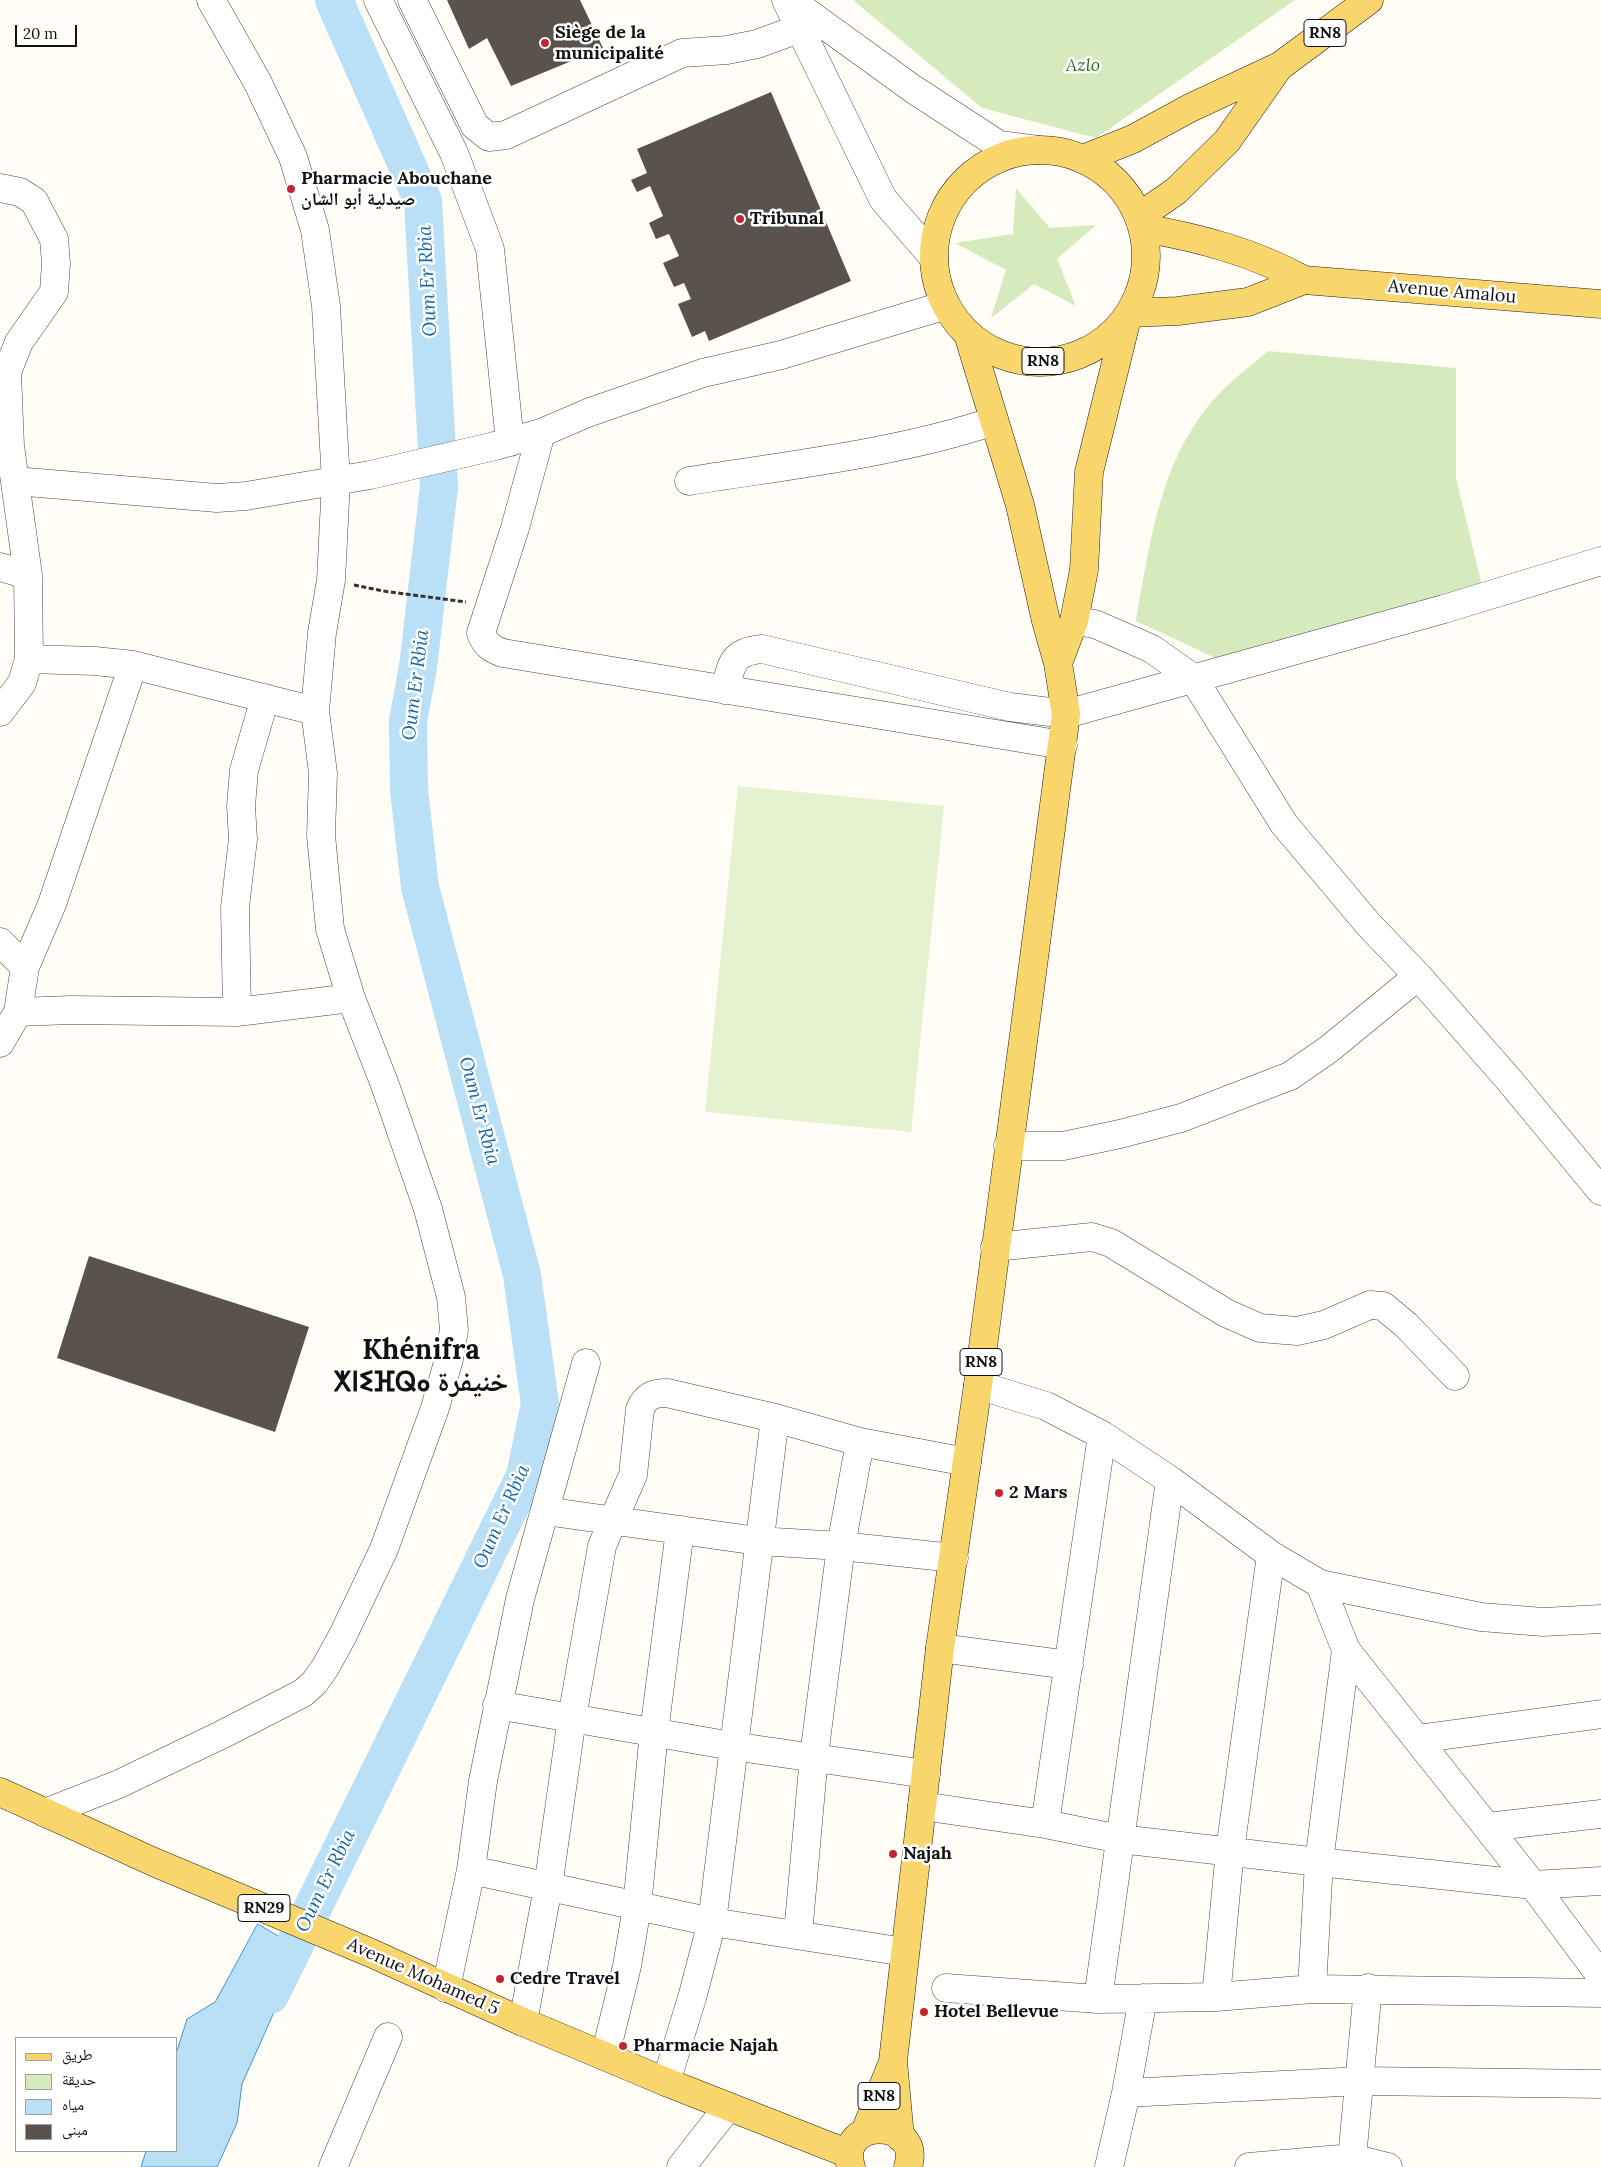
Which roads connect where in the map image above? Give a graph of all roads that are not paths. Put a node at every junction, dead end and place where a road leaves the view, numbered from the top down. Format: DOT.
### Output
graph roads {
  1 [pos="210,0"];
  2 [pos="378,0"];
  3 [pos="412,0"];
  4 [pos="788,0"];
  5 [pos="1369,0"];
  6 [pos="801,28"];
  7 [pos="1280,66"];
  8 [pos="1038,150"];
  9 [pos="1083,159"];
  10 [pos="0,188"];
  11 [pos="1142,222"];
  12 [pos="934,258"];
  13 [pos="1304,280"];
  14 [pos="1601,304"];
  15 [pos="946,305"];
  16 [pos="1128,316"];
  17 [pos="968,334"];
  18 [pos="994,421"];
  19 [pos="541,433"];
  20 [pos="503,444"];
  21 [pos="336,480"];
  22 [pos="15,481"];
  23 [pos="689,481"];
  24 [pos="1601,561"];
  25 [pos="0,567"];
  26 [pos="28,575"];
  27 [pos="1074,620"];
  28 [pos="29,659"];
  29 [pos="1058,663"];
  30 [pos="133,665"];
  31 [pos="1193,678"];
  32 [pos="726,690"];
  33 [pos="265,698"];
  34 [pos="315,711"];
  35 [pos="0,712"];
  36 [pos="1066,714"];
  37 [pos="1063,745"];
  38 [pos="0,942"];
  39 [pos="25,967"];
  40 [pos="1418,976"];
  41 [pos="351,998"];
  42 [pos="18,1012"];
  43 [pos="237,1012"];
  44 [pos="0,1043"];
  45 [pos="1008,1146"];
  46 [pos="1601,1191"];
  47 [pos="996,1247"];
  48 [pos="586,1363"];
  49 [pos="1455,1376"];
  50 [pos="978,1385"];
  51 [pos="774,1418"];
  52 [pos="1102,1435"];
  53 [pos="860,1442"];
  54 [pos="967,1462"];
  55 [pos="1170,1480"];
  56 [pos="545,1511"];
  57 [pos="613,1521"];
  58 [pos="680,1530"];
  59 [pos="758,1541"];
  60 [pos="841,1546"];
  61 [pos="1270,1555"];
  62 [pos="954,1558"];
  63 [pos="1320,1584"];
  64 [pos="1601,1619"];
  65 [pos="940,1648"];
  66 [pos="1346,1650"];
  67 [pos="1068,1665"];
  68 [pos="498,1705"];
  69 [pos="1601,1714"];
  70 [pos="572,1718"];
  71 [pos="654,1732"];
  72 [pos="1417,1739"];
  73 [pos="732,1746"];
  74 [pos="814,1756"];
  75 [pos="926,1774"];
  76 [pos="0,1792"];
  77 [pos="922,1806"];
  78 [pos="45,1812"];
  79 [pos="1601,1814"];
  80 [pos="1045,1824"];
  81 [pos="1487,1827"];
  82 [pos="1120,1839"];
  83 [pos="1230,1850"];
  84 [pos="1320,1862"];
  85 [pos="471,1870"];
  86 [pos="1601,1881"];
  87 [pos="1533,1885"];
  88 [pos="548,1887"];
  89 [pos="637,1907"];
  90 [pos="712,1922"];
  91 [pos="798,1934"];
  92 [pos="905,1952"];
  93 [pos="1601,1976"];
  94 [pos="446,1988"];
  95 [pos="946,1988"];
  96 [pos="1368,1988"];
  97 [pos="1312,1989"];
  98 [pos="1601,1993"];
  99 [pos="1216,1997"];
  100 [pos="1143,1998"];
  101 [pos="1098,1999"];
  102 [pos="523,2022"];
  103 [pos="388,2037"];
  104 [pos="605,2056"];
  105 [pos="893,2062"];
  106 [pos="1361,2081"];
  107 [pos="666,2082"];
  108 [pos="1601,2084"];
  109 [pos="1126,2093"];
  110 [pos="728,2107"];
  111 [pos="865,2132"];
  112 [pos="900,2137"];
  113 [pos="850,2161"];
  114 [pos="1350,2163"];
  115 [pos="333,2167"];
  116 [pos="681,2167"];
  117 [pos="908,2167"];
  118 [pos="1110,2167"];
  119 [pos="1248,2167"];
  120 [pos="1388,2167"];
  1 -- 21 [label="street"];
  2 -- 20 [label="street"];
  3 -- 6 [label="street"];
  4 -- 6 [label="street"];
  4 -- 8 [label="street"];
  5 -- 7 [label="main road, RN8"];
  6 -- 12 [label="street"];
  7 -- 9 [label="main road, RN8"];
  7 -- 11 [label="main road, RN8"];
  8 -- 9 [label="main road, RN8"];
  8 -- 12 [label="main road, RN8"];
  9 -- 11 [label="main road, RN8"];
  10 -- 22 [label="street"];
  11 -- 13 [label="main road"];
  11 -- 16 [label="main road, RN8"];
  12 -- 15 [label="main road, RN8"];
  13 -- 14 [label="main road, Avenue Amalou"];
  13 -- 16 [label="main road"];
  15 -- 17 [label="main road, RN8"];
  15 -- 19 [label="street"];
  16 -- 17 [label="main road, RN8"];
  16 -- 27 [label="main road, RN8"];
  17 -- 18 [label="main road, RN8"];
  18 -- 23 [label="street"];
  18 -- 29 [label="main road, RN8"];
  19 -- 20 [label="street"];
  19 -- 32 [label="street"];
  20 -- 21 [label="street"];
  21 -- 22 [label="street"];
  21 -- 34 [label="street"];
  22 -- 26 [label="street"];
  24 -- 31 [label="street"];
  25 -- 26 [label="street"];
  26 -- 28 [label="street"];
  27 -- 29 [label="main road, RN8"];
  27 -- 31 [label="street"];
  28 -- 30 [label="street"];
  28 -- 35 [label="street"];
  29 -- 36 [label="main road, RN8"];
  30 -- 33 [label="street"];
  30 -- 39 [label="street"];
  31 -- 36 [label="street"];
  31 -- 40 [label="street"];
  32 -- 36 [label="street"];
  32 -- 37 [label="street"];
  33 -- 34 [label="street"];
  33 -- 43 [label="street"];
  34 -- 41 [label="street"];
  36 -- 37 [label="main road, RN8"];
  37 -- 45 [label="main road, RN8"];
  38 -- 39 [label="street"];
  39 -- 42 [label="street"];
  40 -- 45 [label="street"];
  40 -- 46 [label="street"];
  41 -- 43 [label="street"];
  41 -- 78 [label="street"];
  42 -- 43 [label="street"];
  42 -- 44 [label="street"];
  45 -- 47 [label="main road, RN8"];
  47 -- 49 [label="street"];
  47 -- 50 [label="main road, RN8"];
  48 -- 56 [label="street"];
  50 -- 52 [label="street"];
  50 -- 54 [label="main road, RN8"];
  51 -- 53 [label="street"];
  51 -- 57 [label="street"];
  51 -- 59 [label="street"];
  52 -- 55 [label="street"];
  52 -- 67 [label="street"];
  53 -- 54 [label="street"];
  53 -- 60 [label="street"];
  54 -- 62 [label="main road, RN8"];
  55 -- 61 [label="street"];
  55 -- 82 [label="street"];
  56 -- 57 [label="street"];
  56 -- 68 [label="street"];
  57 -- 58 [label="street"];
  57 -- 70 [label="street"];
  58 -- 59 [label="street"];
  58 -- 71 [label="street"];
  59 -- 60 [label="street"];
  59 -- 73 [label="street"];
  60 -- 62 [label="street"];
  60 -- 74 [label="street"];
  61 -- 63 [label="street"];
  61 -- 83 [label="street"];
  62 -- 65 [label="main road, RN8"];
  63 -- 64 [label="street"];
  63 -- 66 [label="street"];
  65 -- 67 [label="street"];
  65 -- 75 [label="main road, RN8"];
  66 -- 72 [label="street"];
  66 -- 84 [label="street"];
  67 -- 80 [label="street"];
  68 -- 70 [label="street"];
  68 -- 85 [label="street"];
  69 -- 72 [label="street"];
  70 -- 71 [label="street"];
  70 -- 88 [label="street"];
  71 -- 73 [label="street"];
  71 -- 89 [label="street"];
  72 -- 81 [label="street"];
  73 -- 74 [label="street"];
  73 -- 90 [label="street"];
  74 -- 75 [label="street"];
  74 -- 91 [label="street"];
  75 -- 77 [label="main road, RN8"];
  76 -- 78 [label="main road, Avenue Mohamed 5 / RN29"];
  77 -- 80 [label="street"];
  77 -- 92 [label="main road, RN8"];
  78 -- 94 [label="main road, Avenue Mohamed 5 / RN29"];
  79 -- 81 [label="street"];
  80 -- 82 [label="street"];
  81 -- 87 [label="street"];
  82 -- 83 [label="street"];
  82 -- 101 [label="street"];
  83 -- 84 [label="street"];
  83 -- 99 [label="street"];
  84 -- 87 [label="street"];
  84 -- 97 [label="street"];
  85 -- 88 [label="street"];
  85 -- 94 [label="street"];
  86 -- 87 [label="street"];
  87 -- 93 [label="street"];
  88 -- 89 [label="street"];
  88 -- 102 [label="street"];
  89 -- 90 [label="street"];
  89 -- 104 [label="street"];
  90 -- 91 [label="street"];
  90 -- 107 [label="street"];
  91 -- 92 [label="street"];
  92 -- 105 [label="main road, RN8"];
  94 -- 102 [label="main road, Avenue Mohamed 5 / RN29"];
  95 -- 101 [label="street"];
  96 -- 97 [label="street"];
  96 -- 98 [label="street"];
  96 -- 106 [label="street"];
  97 -- 99 [label="street"];
  99 -- 100 [label="street"];
  100 -- 101 [label="street"];
  100 -- 109 [label="street"];
  102 -- 104 [label="main road, Avenue Mohamed 5 / RN29"];
  103 -- 115 [label="street"];
  104 -- 107 [label="main road, Avenue Mohamed 5 / RN29"];
  105 -- 111 [label="main road, RN8"];
  105 -- 112 [label="main road, RN8"];
  106 -- 108 [label="street"];
  106 -- 109 [label="street"];
  106 -- 114 [label="street"];
  107 -- 110 [label="main road, Avenue Mohamed 5 / RN29"];
  109 -- 118 [label="street"];
  110 -- 113 [label="main road, Avenue Mohamed 5 / RN29"];
  110 -- 116 [label="street"];
  111 -- 112 [label="main road"];
  111 -- 113 [label="main road"];
  112 -- 117 [label="main road"];
  114 -- 119 [label="street"];
  114 -- 120 [label="street"];
}
